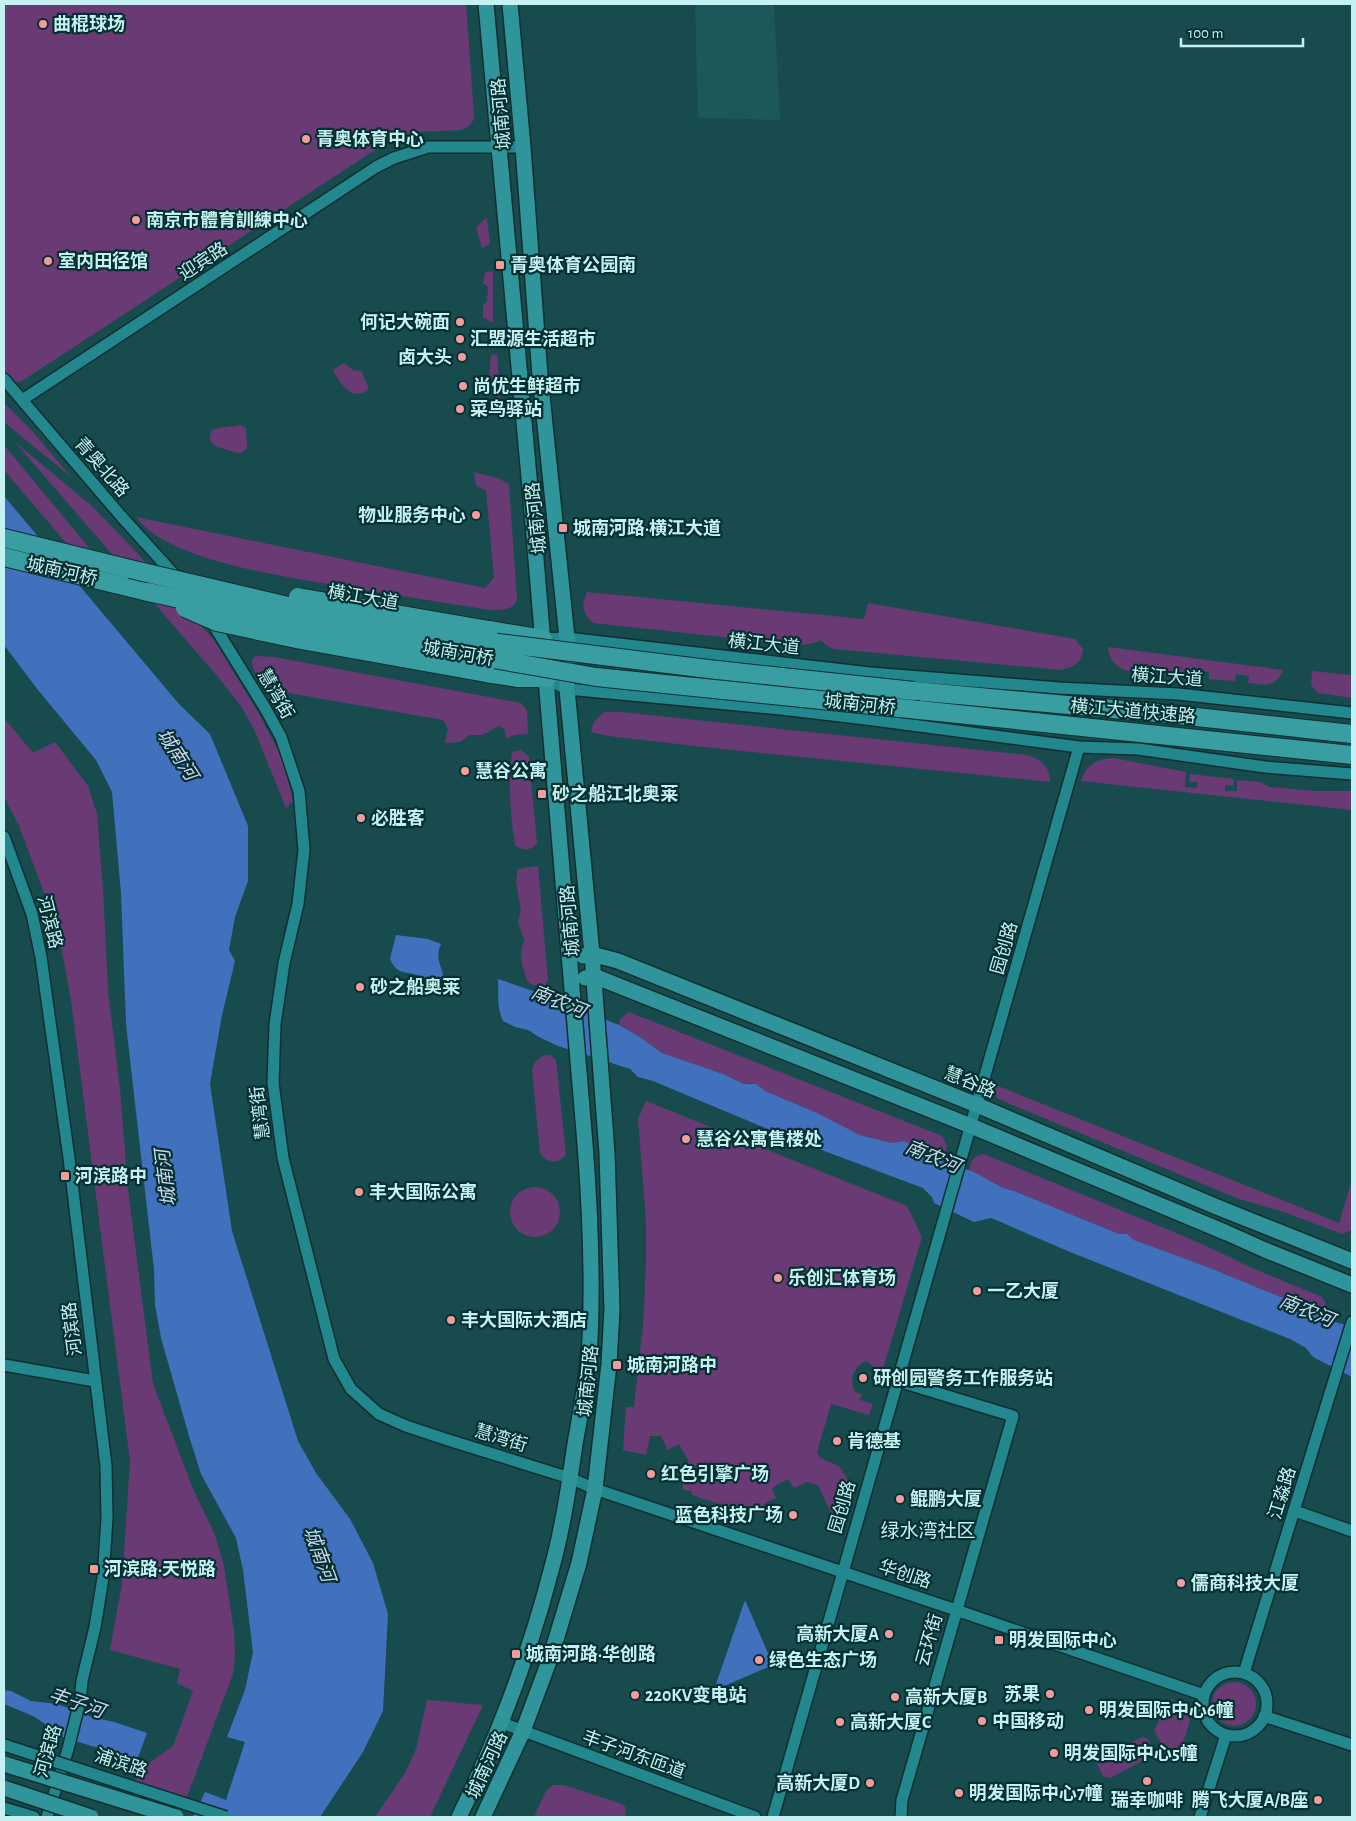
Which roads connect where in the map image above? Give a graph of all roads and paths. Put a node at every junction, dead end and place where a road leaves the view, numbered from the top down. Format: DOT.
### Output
graph roads {
  1 [pos="486,4"];
  2 [pos="510,4"];
  3 [pos="499,147"];
  4 [pos="523,147"];
  5 [pos="4,379"];
  6 [pos="22,400"];
  7 [pos="4,538"];
  8 [pos="4,558"];
  9 [pos="130,569"];
  10 [pos="176,577"];
  11 [pos="148,592"];
  12 [pos="204,611"];
  13 [pos="567,638"];
  14 [pos="543,639"];
  15 [pos="547,678"];
  16 [pos="567,689"];
  17 [pos="914,692"];
  18 [pos="919,710"];
  19 [pos="1352,713"];
  20 [pos="1178,714"];
  21 [pos="1352,726"];
  22 [pos="1352,734"];
  23 [pos="1185,737"];
  24 [pos="1079,747"];
  25 [pos="1352,754"];
  26 [pos="1352,765"];
  27 [pos="1352,774"];
  28 [pos="4,837"];
  29 [pos="592,954"];
  30 [pos="570,958"];
  31 [pos="594,976"];
  32 [pos="571,980"];
  33 [pos="977,1105"];
  34 [pos="971,1126"];
  35 [pos="1352,1261"];
  36 [pos="1352,1285"];
  37 [pos="1352,1322"];
  38 [pos="4,1364"];
  39 [pos="95,1381"];
  40 [pos="898,1381"];
  41 [pos="570,1478"];
  42 [pos="595,1489"];
  43 [pos="1295,1511"];
  44 [pos="1352,1531"];
  45 [pos="841,1572"];
  46 [pos="956,1610"];
  47 [pos="1244,1673"];
  48 [pos="1204,1695"];
  49 [pos="1264,1716"];
  50 [pos="502,1723"];
  51 [pos="523,1731"];
  52 [pos="1226,1735"];
  53 [pos="4,1745"];
  54 [pos="1352,1745"];
  55 [pos="4,1764"];
  56 [pos="4,1788"];
  57 [pos="4,1808"];
  58 [pos="34,1817"];
  59 [pos="47,1817"];
  60 [pos="91,1817"];
  61 [pos="176,1817"];
  62 [pos="226,1817"];
  63 [pos="459,1817"];
  64 [pos="483,1817"];
  65 [pos="755,1817"];
  66 [pos="773,1817"];
  67 [pos="902,1817"];
  68 [pos="1200,1817"];
  1 -- 3 [label="main road, 城南河路"];
  2 -- 4 [label="main road, 城南河路"];
  3 -- 4 [label="street, 迎宾路"];
  3 -- 6 [label="street, 迎宾路"];
  3 -- 14 [label="main road, 城南河路"];
  4 -- 13 [label="main road, 城南河路"];
  5 -- 6 [label="street, 青奥北路"];
  6 -- 10 [label="street, 青奥北路"];
  7 -- 9 [label="highway, 城南河桥"];
  8 -- 11 [label="highway, 城南河桥"];
  9 -- 14 [label="highway, bridge"];
  9 -- 17 [label="highway, 城南河桥, bridge"];
  10 -- 12 [label="street, 青奥北路"];
  10 -- 14 [label="street, 横江大道"];
  11 -- 15 [label="highway, bridge"];
  11 -- 18 [label="highway, 城南河桥, bridge"];
  12 -- 15 [label="street"];
  12 -- 41 [label="street, 慧湾街"];
  13 -- 14 [label="street, 横江大道"];
  13 -- 16 [label="main road, 城南河路"];
  13 -- 19 [label="street, 横江大道"];
  14 -- 15 [label="main road, 城南河路"];
  15 -- 16 [label="street"];
  15 -- 30 [label="main road, 城南河路"];
  16 -- 24 [label="street"];
  16 -- 29 [label="main road, 城南河路"];
  17 -- 20 [label="highway, 横江大道快速路"];
  18 -- 23 [label="highway, 横江大道快速路"];
  20 -- 21 [label="highway"];
  20 -- 22 [label="highway, 横江大道快速路"];
  23 -- 25 [label="highway, 横江大道快速路"];
  23 -- 26 [label="highway"];
  24 -- 27 [label="street"];
  24 -- 33 [label="street, 园创路"];
  28 -- 39 [label="street, 河滨路"];
  29 -- 30 [label="main road, 慧谷路"];
  29 -- 31 [label="main road, 城南河路"];
  29 -- 33 [label="main road, 慧谷路"];
  30 -- 32 [label="main road, 城南河路"];
  31 -- 32 [label="main road"];
  31 -- 34 [label="main road"];
  31 -- 42 [label="main road, 城南河路"];
  32 -- 41 [label="main road, 城南河路"];
  33 -- 34 [label="street, 园创路"];
  33 -- 35 [label="main road, 慧谷路"];
  34 -- 36 [label="main road"];
  34 -- 40 [label="street, 园创路"];
  37 -- 43 [label="street, 江淼路"];
  38 -- 39 [label="street"];
  39 -- 59 [label="street, 河滨路"];
  40 -- 45 [label="street, 园创路"];
  40 -- 46 [label="street, 云环街"];
  41 -- 42 [label="street, 慧湾街"];
  41 -- 50 [label="main road, 城南河路"];
  42 -- 45 [label="street, 华创路"];
  42 -- 51 [label="main road, 城南河路"];
  43 -- 44 [label="street"];
  43 -- 47 [label="street, 江淼路"];
  45 -- 46 [label="street, 华创路"];
  45 -- 66 [label="street, 园创路"];
  46 -- 48 [label="street, 华创路"];
  46 -- 67 [label="street, 云环街"];
  47 -- 48 [label="street"];
  47 -- 49 [label="street"];
  48 -- 52 [label="street"];
  49 -- 52 [label="street"];
  49 -- 54 [label="street"];
  50 -- 51 [label="street, 丰子河东匝道"];
  50 -- 63 [label="main road, 城南河路"];
  51 -- 64 [label="main road, 城南河路"];
  51 -- 65 [label="street, 丰子河东匝道"];
  52 -- 68 [label="street"];
  53 -- 62 [label="street, 浦滨路, bridge"];
  55 -- 61 [label="main road, 浦滨路, bridge"];
  56 -- 60 [label="main road, bridge"];
  57 -- 58 [label="street"];
}
